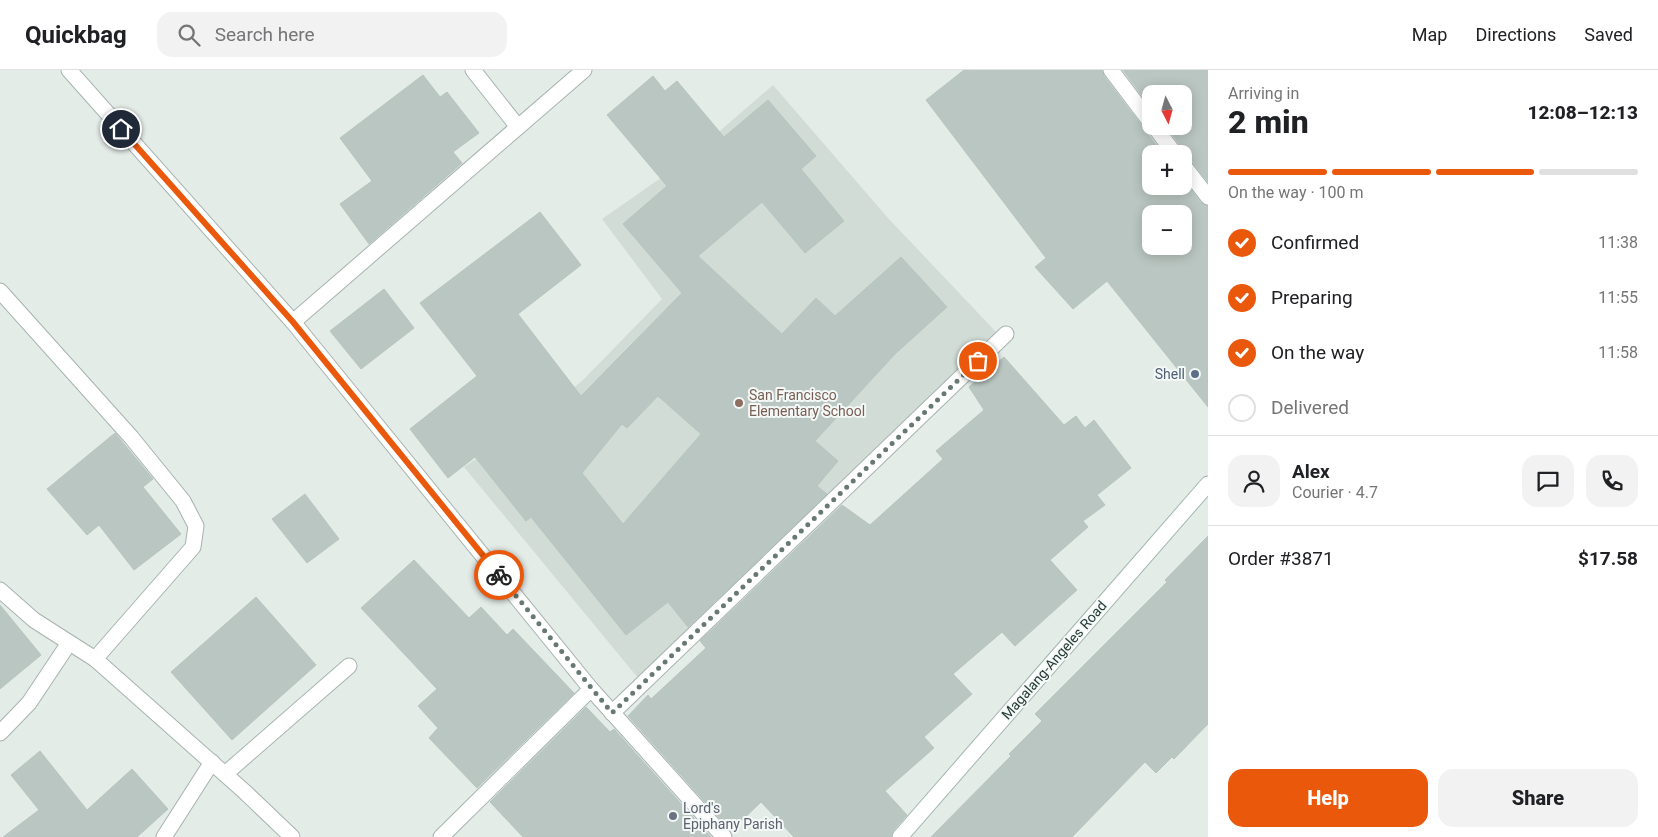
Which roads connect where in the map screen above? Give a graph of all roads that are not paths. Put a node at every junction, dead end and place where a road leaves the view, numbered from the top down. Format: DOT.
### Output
graph roads {
  1 [pos="69,70"];
  2 [pos="473,70"];
  3 [pos="584,70"];
  4 [pos="1111,70"];
  5 [pos="1142,111"];
  6 [pos="518,127"];
  7 [pos="1192,177"];
  8 [pos="1208,198"];
  9 [pos="0,291"];
  10 [pos="293,322"];
  11 [pos="1006,334"];
  12 [pos="1208,484"];
  13 [pos="0,590"];
  14 [pos="69,643"];
  15 [pos="95,659"];
  16 [pos="349,666"];
  17 [pos="591,688"];
  18 [pos="612,713"];
  19 [pos="0,732"];
  20 [pos="212,762"];
  21 [pos="225,774"];
  22 [pos="164,837"];
  23 [pos="292,837"];
  24 [pos="441,837"];
  25 [pos="724,837"];
  26 [pos="900,837"];
  1 -- 10 [label="street"];
  2 -- 6 [label="street"];
  3 -- 6 [label="street"];
  4 -- 5 [label="street"];
  6 -- 10 [label="street"];
  7 -- 8 [label="street"];
  9 -- 15 [label="street"];
  10 -- 17 [label="street"];
  11 -- 18 [label="street"];
  12 -- 26 [label="street, Magalang-Angeles Road"];
  13 -- 14 [label="street"];
  14 -- 15 [label="street"];
  14 -- 19 [label="street"];
  15 -- 20 [label="street"];
  16 -- 21 [label="street"];
  17 -- 18 [label="street"];
  17 -- 24 [label="street"];
  18 -- 25 [label="street"];
  20 -- 21 [label="street"];
  20 -- 22 [label="street"];
  21 -- 23 [label="street"];
}
